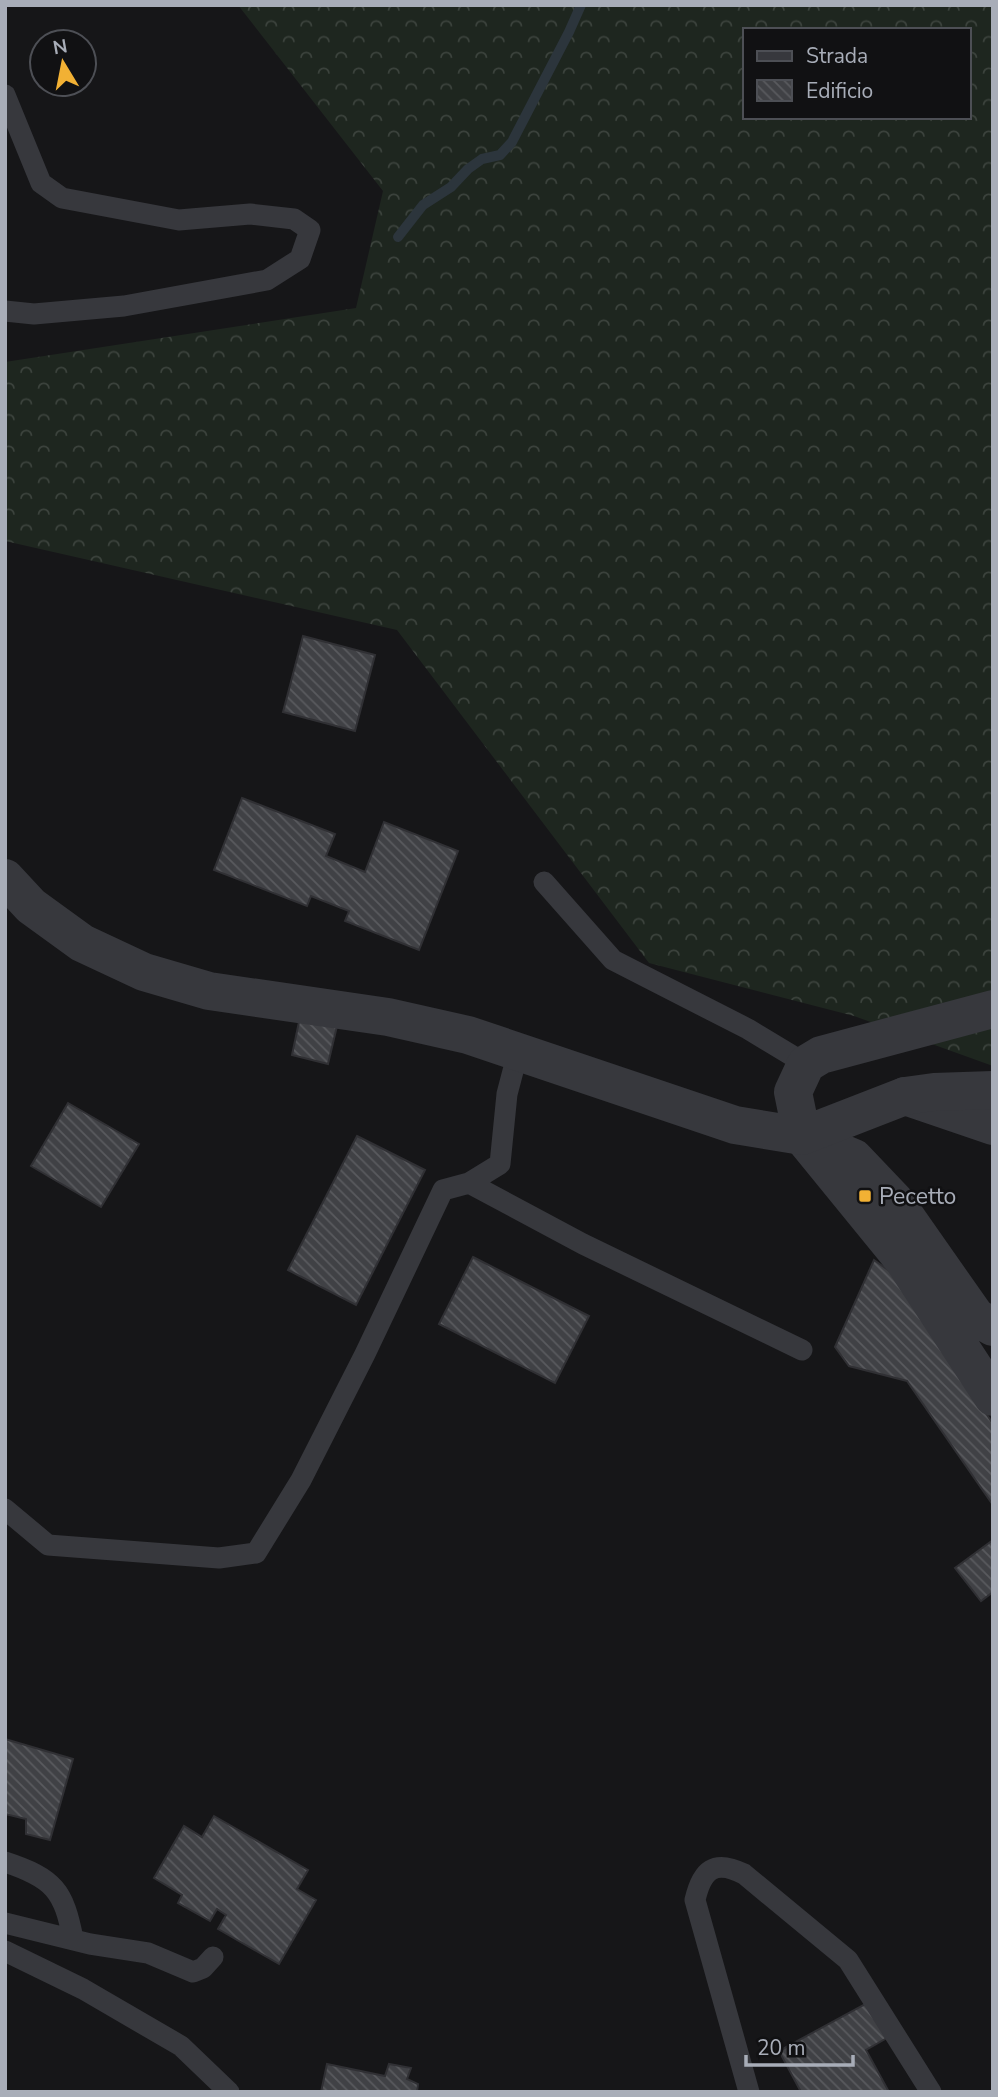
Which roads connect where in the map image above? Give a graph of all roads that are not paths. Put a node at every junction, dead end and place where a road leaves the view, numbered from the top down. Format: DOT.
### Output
graph roads {
  1 [pos="5,95"];
  2 [pos="5,311"];
  3 [pos="5,878"];
  4 [pos="544,882"];
  5 [pos="993,1009"];
  6 [pos="517,1052"];
  7 [pos="806,1063"];
  8 [pos="993,1090"];
  9 [pos="905,1097"];
  10 [pos="993,1126"];
  11 [pos="802,1136"];
  12 [pos="469,1183"];
  13 [pos="993,1327"];
  14 [pos="802,1350"];
  15 [pos="993,1396"];
  16 [pos="5,1509"];
  17 [pos="5,1862"];
  18 [pos="5,1923"];
  19 [pos="73,1939"];
  20 [pos="5,1951"];
  21 [pos="213,1957"];
  22 [pos="229,2092"];
  23 [pos="749,2092"];
  24 [pos="931,2092"];
  1 -- 2 [label="lane"];
  3 -- 6 [label="street"];
  4 -- 7 [label="lane"];
  5 -- 7 [label="street"];
  6 -- 11 [label="street"];
  6 -- 12 [label="lane"];
  7 -- 11 [label="street"];
  8 -- 9 [label="street"];
  9 -- 10 [label="street"];
  9 -- 11 [label="street"];
  11 -- 13 [label="street"];
  11 -- 15 [label="street"];
  12 -- 14 [label="lane"];
  12 -- 16 [label="lane"];
  17 -- 19 [label="lane"];
  18 -- 19 [label="lane"];
  19 -- 21 [label="lane"];
  20 -- 22 [label="lane"];
  23 -- 24 [label="lane"];
}
